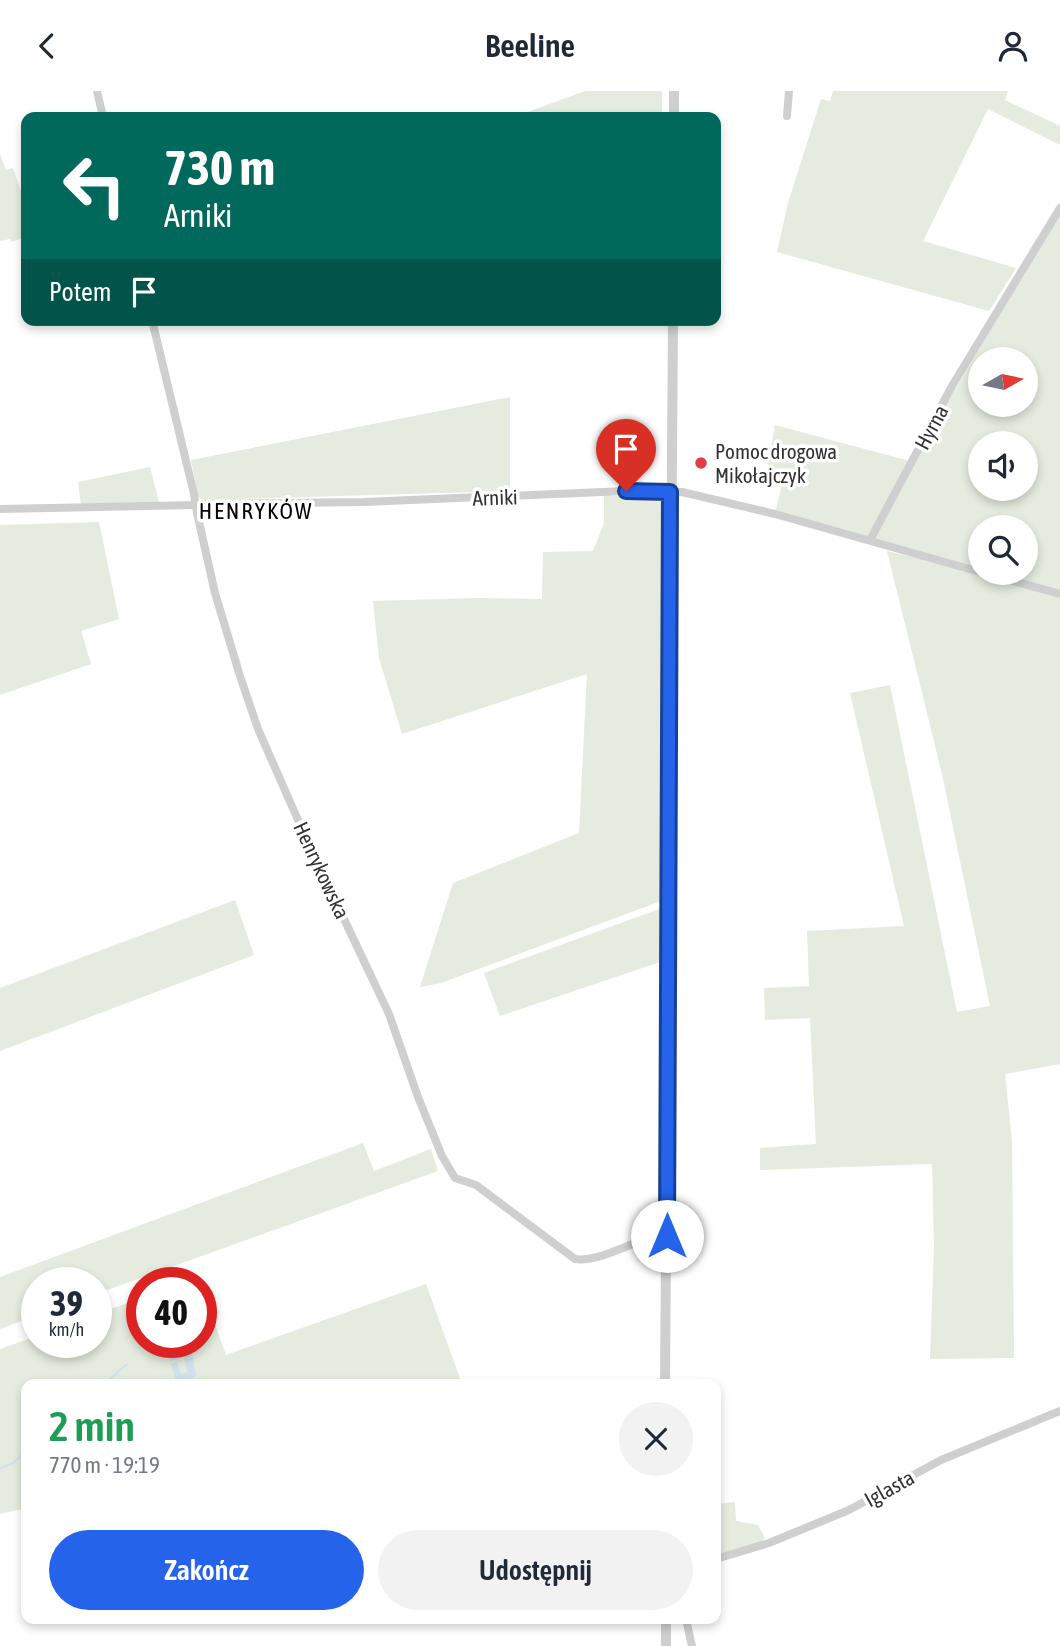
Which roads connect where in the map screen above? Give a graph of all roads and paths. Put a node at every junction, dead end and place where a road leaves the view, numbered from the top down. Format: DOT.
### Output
graph roads {
  1 [pos="97,91"];
  2 [pos="674,91"];
  3 [pos="789,91"];
  4 [pos="102,112"];
  5 [pos="674,112"];
  6 [pos="787,115"];
  7 [pos="1060,208"];
  8 [pos="153,326"];
  9 [pos="673,326"];
  10 [pos="670,492"];
  11 [pos="196,505"];
  12 [pos="0,509"];
  13 [pos="870,540"];
  14 [pos="968,568"];
  15 [pos="1028,585"];
  16 [pos="1060,594"];
  17 [pos="667,1236"];
  18 [pos="665,1379"];
  19 [pos="1060,1412"];
  20 [pos="721,1557"];
  21 [pos="666,1624"];
  22 [pos="687,1624"];
  23 [pos="666,1646"];
  24 [pos="692,1646"];
  1 -- 4 [label="street"];
  2 -- 5 [label="street"];
  3 -- 6 [label="street"];
  7 -- 13 [label="street, Hyrna"];
  8 -- 11 [label="street, Henrykowska"];
  9 -- 10 [label="street"];
  10 -- 11 [label="street, Arniki"];
  10 -- 13 [label="street, Arniki"];
  10 -- 17 [label="street"];
  11 -- 12 [label="street, Arniki"];
  11 -- 17 [label="street, Henrykowska"];
  13 -- 14 [label="street, Arniki"];
  15 -- 16 [label="street, Arniki"];
  17 -- 18 [label="street"];
  19 -- 20 [label="street, Iglasta"];
  21 -- 23 [label="street"];
  22 -- 24 [label="street"];
}
